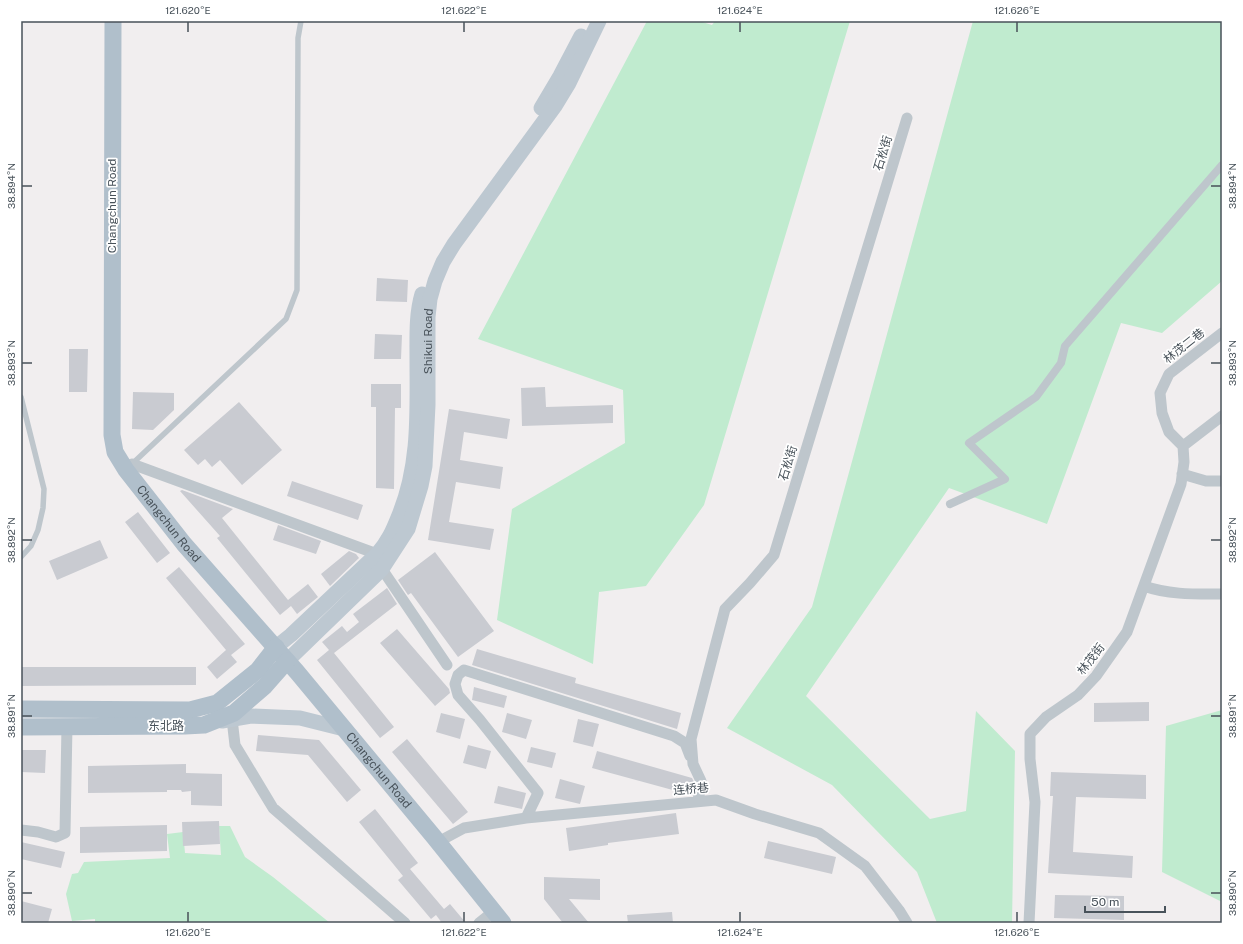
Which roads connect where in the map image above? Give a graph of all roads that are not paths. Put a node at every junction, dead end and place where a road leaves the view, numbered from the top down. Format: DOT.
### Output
graph roads {
  1 [pos="113,21"];
  2 [pos="301,21"];
  3 [pos="588,21"];
  4 [pos="599,21"];
  5 [pos="907,118"];
  6 [pos="1222,165"];
  7 [pos="1222,333"];
  8 [pos="21,396"];
  9 [pos="1222,416"];
  10 [pos="1183,446"];
  11 [pos="129,467"];
  12 [pos="1182,474"];
  13 [pos="1222,481"];
  14 [pos="950,504"];
  15 [pos="377,554"];
  16 [pos="21,557"];
  17 [pos="382,569"];
  18 [pos="1144,586"];
  19 [pos="1222,594"];
  20 [pos="276,648"];
  21 [pos="287,661"];
  22 [pos="447,665"];
  23 [pos="21,709"];
  24 [pos="232,719"];
  25 [pos="204,725"];
  26 [pos="21,726"];
  27 [pos="67,726"];
  28 [pos="344,730"];
  29 [pos="693,764"];
  30 [pos="698,802"];
  31 [pos="526,818"];
  32 [pos="21,830"];
  33 [pos="438,842"];
  34 [pos="498,917"];
  35 [pos="405,923"];
  36 [pos="479,923"];
  37 [pos="906,923"];
  38 [pos="1028,923"];
  1 -- 11 [label="main road, Changchun Road"];
  2 -- 11 [label="lane"];
  3 -- 15 [label="main road, Shikui Road"];
  4 -- 17 [label="main road, Shikui Road"];
  5 -- 29 [label="street, 石松街"];
  6 -- 14 [label="street"];
  7 -- 10 [label="street, 林茂二巷"];
  8 -- 16 [label="lane"];
  9 -- 10 [label="street"];
  10 -- 12 [label="street, 林茂街"];
  11 -- 15 [label="street"];
  11 -- 20 [label="main road, Changchun Road"];
  12 -- 13 [label="street"];
  12 -- 18 [label="street, 林茂街"];
  15 -- 17 [label="street"];
  15 -- 20 [label="main road, Shikui Road"];
  17 -- 21 [label="main road, Shikui Road"];
  17 -- 22 [label="street"];
  18 -- 19 [label="street"];
  18 -- 38 [label="street, 林茂街"];
  20 -- 21 [label="main road, Changchun Road"];
  20 -- 23 [label="main road, 东北路"];
  21 -- 25 [label="main road, 东北路"];
  21 -- 28 [label="main road, Changchun Road"];
  24 -- 25 [label="main road"];
  24 -- 28 [label="main road"];
  24 -- 35 [label="street"];
  25 -- 27 [label="main road, 东北路"];
  26 -- 27 [label="main road, 东北路"];
  27 -- 32 [label="street"];
  28 -- 33 [label="main road, Changchun Road"];
  29 -- 30 [label="street, 石松街"];
  29 -- 31 [label="street"];
  30 -- 31 [label="street, 连桥巷"];
  30 -- 37 [label="street, 连桥巷"];
  31 -- 33 [label="street, 连桥巷"];
  33 -- 34 [label="main road, Changchun Road"];
  34 -- 36 [label="street"];
}
